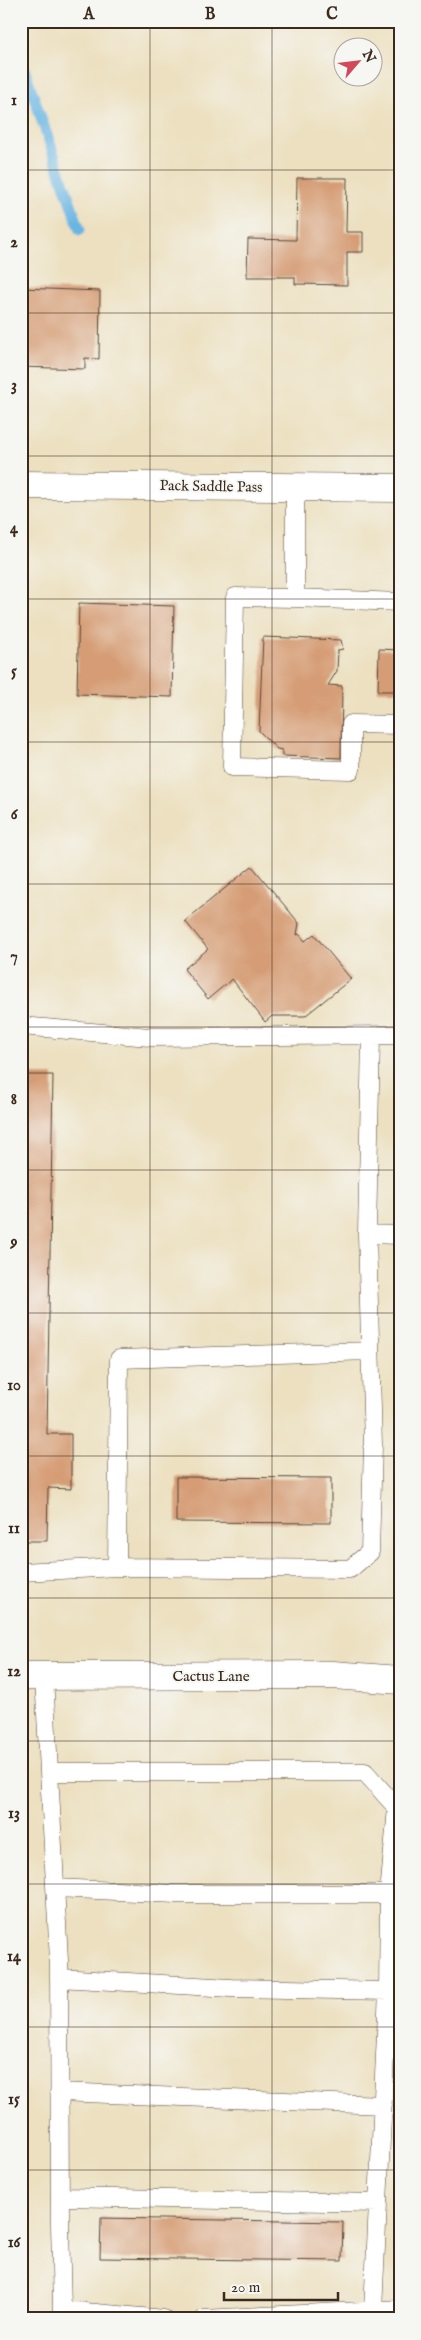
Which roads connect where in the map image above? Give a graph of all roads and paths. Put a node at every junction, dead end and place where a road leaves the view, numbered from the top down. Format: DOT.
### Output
graph roads {
  1 [pos="21,485"];
  2 [pos="295,488"];
  3 [pos="400,488"];
  4 [pos="295,598"];
  5 [pos="400,602"];
  6 [pos="400,725"];
  7 [pos="21,1026"];
  8 [pos="400,1035"];
  9 [pos="371,1036"];
  10 [pos="367,1234"];
  11 [pos="400,1235"];
  12 [pos="370,1351"];
  13 [pos="117,1567"];
  14 [pos="21,1572"];
  15 [pos="33,1676"];
  16 [pos="400,1680"];
  17 [pos="50,1772"];
  18 [pos="392,1791"];
  19 [pos="56,1888"];
  20 [pos="389,1894"];
  21 [pos="59,1978"];
  22 [pos="388,1991"];
  23 [pos="59,2092"];
  24 [pos="383,2105"];
  25 [pos="60,2197"];
  26 [pos="378,2203"];
  27 [pos="400,2309"];
  28 [pos="373,2310"];
  29 [pos="164,2319"];
  30 [pos="204,2319"];
  1 -- 2 [label="street, Pack Saddle Pass"];
  2 -- 3 [label="street, Pack Saddle Pass"];
  2 -- 4 [label="lane"];
  4 -- 5 [label="lane"];
  4 -- 6 [label="lane"];
  7 -- 9 [label="lane"];
  8 -- 9 [label="lane"];
  9 -- 10 [label="lane"];
  10 -- 11 [label="lane"];
  10 -- 12 [label="lane"];
  12 -- 13 [label="lane"];
  12 -- 13 [label="lane"];
  13 -- 14 [label="lane"];
  15 -- 16 [label="street, Cactus Lane"];
  15 -- 17 [label="lane"];
  17 -- 18 [label="lane"];
  17 -- 19 [label="lane"];
  18 -- 20 [label="lane"];
  19 -- 20 [label="lane"];
  19 -- 21 [label="lane"];
  20 -- 22 [label="lane"];
  21 -- 22 [label="lane"];
  21 -- 23 [label="lane"];
  22 -- 24 [label="lane"];
  23 -- 24 [label="lane"];
  23 -- 25 [label="lane"];
  24 -- 26 [label="lane"];
  25 -- 26 [label="lane"];
  25 -- 29 [label="lane"];
  26 -- 28 [label="lane"];
  27 -- 28 [label="lane"];
  28 -- 30 [label="lane"];
}
